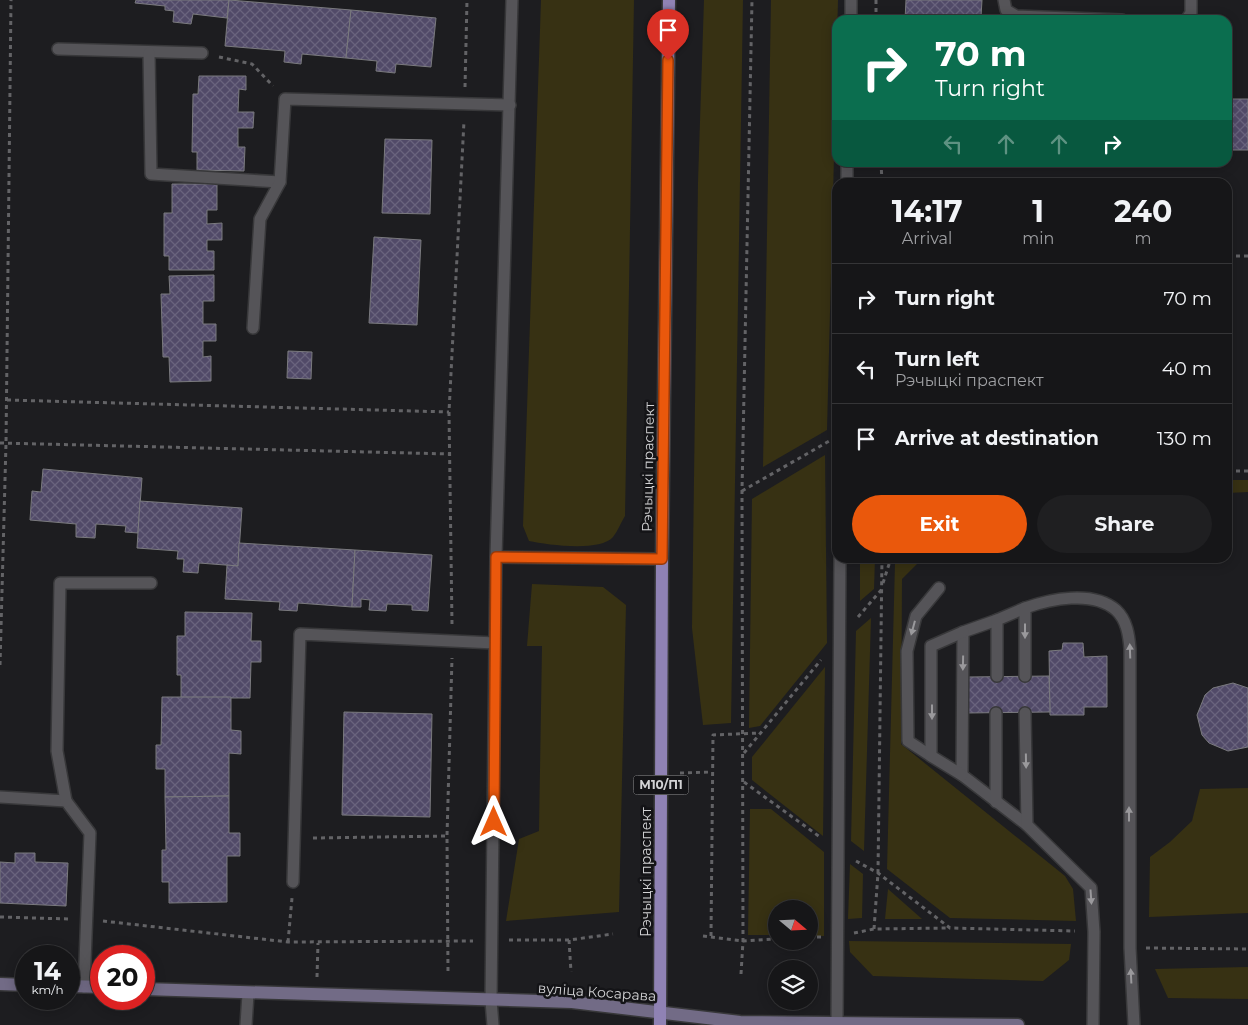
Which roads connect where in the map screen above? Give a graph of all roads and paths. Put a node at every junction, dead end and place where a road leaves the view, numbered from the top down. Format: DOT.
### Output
graph roads {
  1 [pos="11,0"];
  2 [pos="467,0"];
  3 [pos="512,0"];
  4 [pos="669,0"];
  5 [pos="752,0"];
  6 [pos="851,0"];
  7 [pos="876,0"];
  8 [pos="1004,0"];
  9 [pos="1191,0"];
  10 [pos="851,15"];
  11 [pos="876,15"];
  12 [pos="1014,15"];
  13 [pos="1190,15"];
  14 [pos="58,48"];
  15 [pos="150,52"];
  16 [pos="202,53"];
  17 [pos="285,99"];
  18 [pos="465,105"];
  19 [pos="510,105"];
  20 [pos="280,182"];
  21 [pos="1232,256"];
  22 [pos="1248,256"];
  23 [pos="253,328"];
  24 [pos="7,400"];
  25 [pos="450,412"];
  26 [pos="832,439"];
  27 [pos="0,443"];
  28 [pos="6,444"];
  29 [pos="450,454"];
  30 [pos="1232,472"];
  31 [pos="1248,472"];
  32 [pos="742,491"];
  33 [pos="496,557"];
  34 [pos="662,559"];
  35 [pos="840,563"];
  36 [pos="882,563"];
  37 [pos="151,584"];
  38 [pos="939,588"];
  39 [pos="1025,608"];
  40 [pos="997,620"];
  41 [pos="964,632"];
  42 [pos="452,642"];
  43 [pos="495,643"];
  44 [pos="0,665"];
  45 [pos="997,676"];
  46 [pos="1025,676"];
  47 [pos="996,713"];
  48 [pos="1025,713"];
  49 [pos="760,733"];
  50 [pos="743,734"];
  51 [pos="932,756"];
  52 [pos="712,772"];
  53 [pos="661,773"];
  54 [pos="962,775"];
  55 [pos="743,782"];
  56 [pos="0,798"];
  57 [pos="66,801"];
  58 [pos="996,802"];
  59 [pos="1027,825"];
  60 [pos="447,836"];
  61 [pos="294,838"];
  62 [pos="836,849"];
  63 [pos="878,873"];
  64 [pos="293,882"];
  65 [pos="0,917"];
  66 [pos="85,920"];
  67 [pos="950,928"];
  68 [pos="874,929"];
  69 [pos="1094,932"];
  70 [pos="703,936"];
  71 [pos="711,936"];
  72 [pos="838,936"];
  73 [pos="818,937"];
  74 [pos="768,939"];
  75 [pos="569,940"];
  76 [pos="743,941"];
  77 [pos="288,942"];
  78 [pos="318,943"];
  79 [pos="366,943"];
  80 [pos="1141,948"];
  81 [pos="1248,948"];
  82 [pos="448,971"];
  83 [pos="571,972"];
  84 [pos="741,974"];
  85 [pos="0,984"];
  86 [pos="15,985"];
  87 [pos="80,987"];
  88 [pos="84,987"];
  89 [pos="90,987"];
  90 [pos="155,990"];
  91 [pos="248,994"];
  92 [pos="317,996"];
  93 [pos="491,1001"];
  94 [pos="661,1012"];
  95 [pos="837,1023"];
  96 [pos="818,1024"];
  97 [pos="246,1025"];
  98 [pos="493,1025"];
  99 [pos="660,1025"];
  100 [pos="1018,1025"];
  101 [pos="1093,1025"];
  102 [pos="1134,1025"];
  1 -- 24 [label="path"];
  2 -- 18 [label="path"];
  3 -- 19 [label="lane"];
  4 -- 34 [label="main road, Рэчыцкі праспект / М10/П1"];
  5 -- 32 [label="path"];
  6 -- 10 [label="lane"];
  7 -- 11 [label="path"];
  8 -- 12 [label="lane"];
  9 -- 13 [label="lane"];
  14 -- 15 [label="lane"];
  15 -- 16 [label="lane"];
  15 -- 20 [label="lane"];
  16 -- 17 [label="path"];
  17 -- 18 [label="lane"];
  17 -- 20 [label="lane"];
  18 -- 19 [label="lane"];
  18 -- 25 [label="path"];
  19 -- 33 [label="lane"];
  20 -- 23 [label="lane"];
  21 -- 22 [label="path"];
  24 -- 25 [label="path"];
  24 -- 28 [label="path"];
  25 -- 29 [label="path"];
  26 -- 32 [label="path"];
  27 -- 28 [label="path"];
  28 -- 29 [label="path"];
  28 -- 44 [label="path"];
  29 -- 42 [label="path"];
  30 -- 31 [label="path"];
  32 -- 50 [label="path"];
  33 -- 34 [label="lane"];
  33 -- 43 [label="lane"];
  34 -- 53 [label="main road, Рэчыцкі праспект / М10/П1"];
  35 -- 62 [label="lane"];
  36 -- 63 [label="path"];
  37 -- 57 [label="lane"];
  38 -- 51 [label="lane, one-way"];
  39 -- 40 [label="lane"];
  39 -- 46 [label="lane, one-way"];
  102 -- 39 [label="lane, one-way"];
  40 -- 41 [label="lane"];
  40 -- 45 [label="lane"];
  41 -- 51 [label="lane, one-way"];
  41 -- 54 [label="lane, one-way"];
  42 -- 43 [label="lane"];
  42 -- 60 [label="path"];
  42 -- 61 [label="lane"];
  43 -- 93 [label="lane"];
  47 -- 58 [label="lane"];
  48 -- 59 [label="lane, one-way"];
  49 -- 50 [label="path"];
  50 -- 52 [label="path"];
  50 -- 55 [label="path"];
  51 -- 54 [label="lane"];
  52 -- 53 [label="path"];
  52 -- 71 [label="path"];
  53 -- 94 [label="main road, Рэчыцкі праспект / М10/П1"];
  54 -- 58 [label="lane"];
  55 -- 62 [label="path"];
  55 -- 76 [label="path"];
  56 -- 57 [label="lane"];
  57 -- 66 [label="lane"];
  58 -- 59 [label="lane"];
  59 -- 69 [label="lane, one-way"];
  60 -- 61 [label="path"];
  60 -- 82 [label="path"];
  61 -- 64 [label="lane"];
  62 -- 63 [label="path"];
  62 -- 72 [label="lane"];
  63 -- 67 [label="path"];
  63 -- 68 [label="path"];
  64 -- 77 [label="path"];
  65 -- 66 [label="path"];
  66 -- 77 [label="path"];
  66 -- 88 [label="lane"];
  67 -- 68 [label="path"];
  67 -- 69 [label="path"];
  68 -- 72 [label="path"];
  69 -- 101 [label="lane"];
  70 -- 71 [label="path"];
  71 -- 76 [label="path"];
  72 -- 73 [label="path"];
  72 -- 95 [label="lane"];
  74 -- 76 [label="path"];
  75 -- 83 [label="path"];
  76 -- 84 [label="path"];
  77 -- 78 [label="path"];
  78 -- 79 [label="path"];
  78 -- 92 [label="path"];
  80 -- 81 [label="path"];
  85 -- 86 [label="main road"];
  87 -- 88 [label="main road"];
  88 -- 89 [label="main road"];
  90 -- 91 [label="main road, вуліца Косарава"];
  91 -- 92 [label="main road, вуліца Косарава"];
  91 -- 97 [label="lane"];
  92 -- 93 [label="main road, вуліца Косарава"];
  93 -- 94 [label="main road, вуліца Косарава"];
  93 -- 98 [label="lane"];
  94 -- 96 [label="main road, вуліца Косарава"];
  94 -- 99 [label="main road, Рэчыцкі праспект / М10/П1"];
  95 -- 96 [label="main road, вуліца Косарава"];
  95 -- 100 [label="main road, вуліца Косарава"];
}
